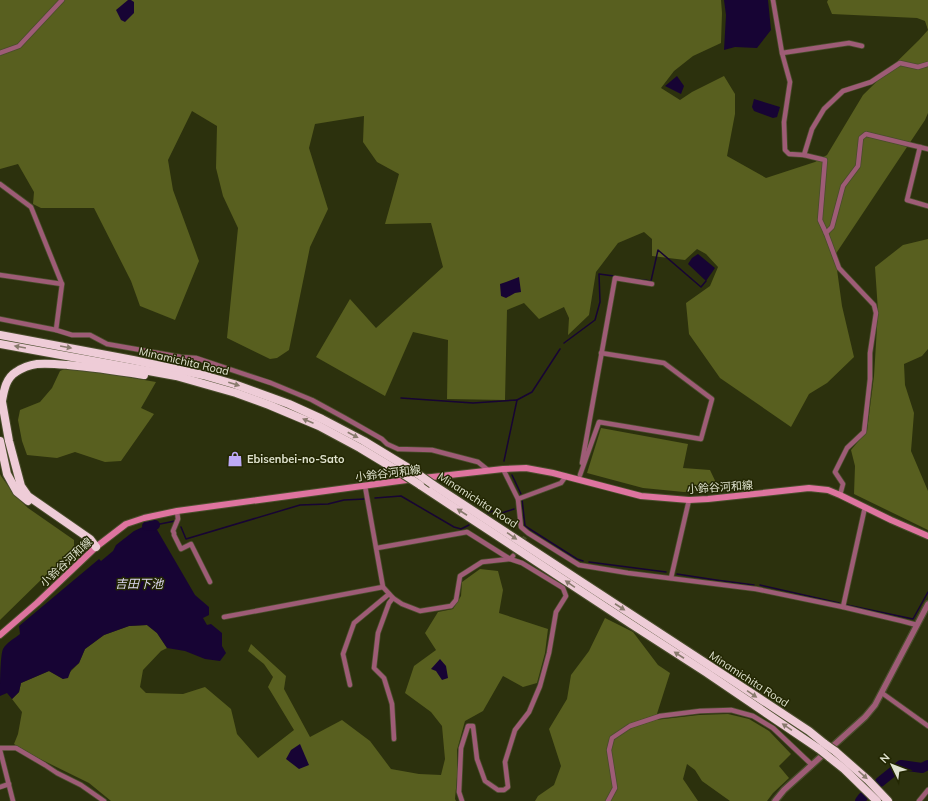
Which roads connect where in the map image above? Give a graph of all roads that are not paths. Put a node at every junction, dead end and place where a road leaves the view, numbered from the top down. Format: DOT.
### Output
graph roads {
  1 [pos="62,0"];
  2 [pos="773,0"];
  3 [pos="862,46"];
  4 [pos="0,53"];
  5 [pos="782,53"];
  6 [pos="928,64"];
  7 [pos="920,147"];
  8 [pos="928,149"];
  9 [pos="804,155"];
  10 [pos="0,184"];
  11 [pos="928,206"];
  12 [pos="826,233"];
  13 [pos="0,275"];
  14 [pos="62,284"];
  15 [pos="652,284"];
  16 [pos="0,319"];
  17 [pos="0,330"];
  18 [pos="56,330"];
  19 [pos="0,335"];
  20 [pos="0,344"];
  21 [pos="51,344"];
  22 [pos="601,353"];
  23 [pos="176,376"];
  24 [pos="1,397"];
  25 [pos="0,442"];
  26 [pos="503,469"];
  27 [pos="488,470"];
  28 [pos="566,476"];
  29 [pos="580,477"];
  30 [pos="365,486"];
  31 [pos="840,494"];
  32 [pos="518,499"];
  33 [pos="690,500"];
  34 [pos="865,507"];
  35 [pos="177,511"];
  36 [pos="928,536"];
  37 [pos="96,547"];
  38 [pos="377,548"];
  39 [pos="512,557"];
  40 [pos="671,578"];
  41 [pos="210,582"];
  42 [pos="383,587"];
  43 [pos="391,596"];
  44 [pos="928,604"];
  45 [pos="843,607"];
  46 [pos="224,617"];
  47 [pos="916,625"];
  48 [pos="0,635"];
  49 [pos="350,685"];
  50 [pos="882,693"];
  51 [pos="928,726"];
  52 [pos="394,739"];
  53 [pos="822,746"];
  54 [pos="0,749"];
  55 [pos="832,754"];
  56 [pos="812,765"];
  57 [pos="9,784"];
  58 [pos="0,787"];
  59 [pos="928,790"];
  60 [pos="13,801"];
  61 [pos="104,801"];
  62 [pos="462,801"];
  63 [pos="608,801"];
  64 [pos="775,801"];
  65 [pos="877,801"];
  66 [pos="888,801"];
  67 [pos="919,801"];
  1 -- 4 [label="street"];
  2 -- 5 [label="street"];
  3 -- 5 [label="street"];
  5 -- 9 [label="street"];
  6 -- 9 [label="street"];
  7 -- 8 [label="street"];
  7 -- 11 [label="street"];
  7 -- 12 [label="street"];
  9 -- 12 [label="street"];
  10 -- 14 [label="street"];
  12 -- 31 [label="street"];
  13 -- 14 [label="street"];
  14 -- 18 [label="street"];
  15 -- 22 [label="street"];
  16 -- 18 [label="street"];
  17 -- 21 [label="highway"];
  18 -- 27 [label="street"];
  19 -- 21 [label="highway, Minamichita Road"];
  23 -- 20 [label="highway, Minamichita Road, one-way"];
  21 -- 53 [label="highway, Minamichita Road, one-way, bridge"];
  22 -- 29 [label="street"];
  22 -- 29 [label="street"];
  23 -- 24 [label="highway"];
  53 -- 23 [label="highway, Minamichita Road, one-way, bridge"];
  24 -- 37 [label="highway"];
  25 -- 37 [label="highway"];
  26 -- 27 [label="main road, 小鈴谷河和線"];
  26 -- 28 [label="main road, 小鈴谷河和線"];
  26 -- 32 [label="street"];
  27 -- 30 [label="main road, 小鈴谷河和線"];
  28 -- 29 [label="main road, 小鈴谷河和線"];
  28 -- 32 [label="street"];
  29 -- 33 [label="main road, 小鈴谷河和線"];
  30 -- 35 [label="main road, 小鈴谷河和線"];
  30 -- 38 [label="street"];
  31 -- 33 [label="main road, 小鈴谷河和線"];
  31 -- 34 [label="main road, 小鈴谷河和線"];
  32 -- 40 [label="street"];
  33 -- 40 [label="street"];
  34 -- 36 [label="main road, 小鈴谷河和線"];
  34 -- 45 [label="street"];
  35 -- 37 [label="main road, 小鈴谷河和線"];
  35 -- 41 [label="street"];
  37 -- 48 [label="main road, 小鈴谷河和線"];
  38 -- 39 [label="street"];
  38 -- 42 [label="street"];
  39 -- 43 [label="street"];
  39 -- 62 [label="street"];
  40 -- 45 [label="street"];
  42 -- 43 [label="street"];
  42 -- 46 [label="street"];
  43 -- 49 [label="street"];
  43 -- 52 [label="street"];
  44 -- 47 [label="street"];
  45 -- 47 [label="street"];
  47 -- 50 [label="street"];
  50 -- 51 [label="street"];
  50 -- 56 [label="street"];
  53 -- 55 [label="highway, Minamichita Road, bridge"];
  54 -- 57 [label="street"];
  54 -- 61 [label="street"];
  55 -- 65 [label="highway, Minamichita Road"];
  55 -- 66 [label="highway, Minamichita Road, one-way"];
  56 -- 63 [label="street"];
  56 -- 64 [label="street"];
  57 -- 58 [label="street"];
  57 -- 60 [label="street"];
  59 -- 67 [label="street"];
}
